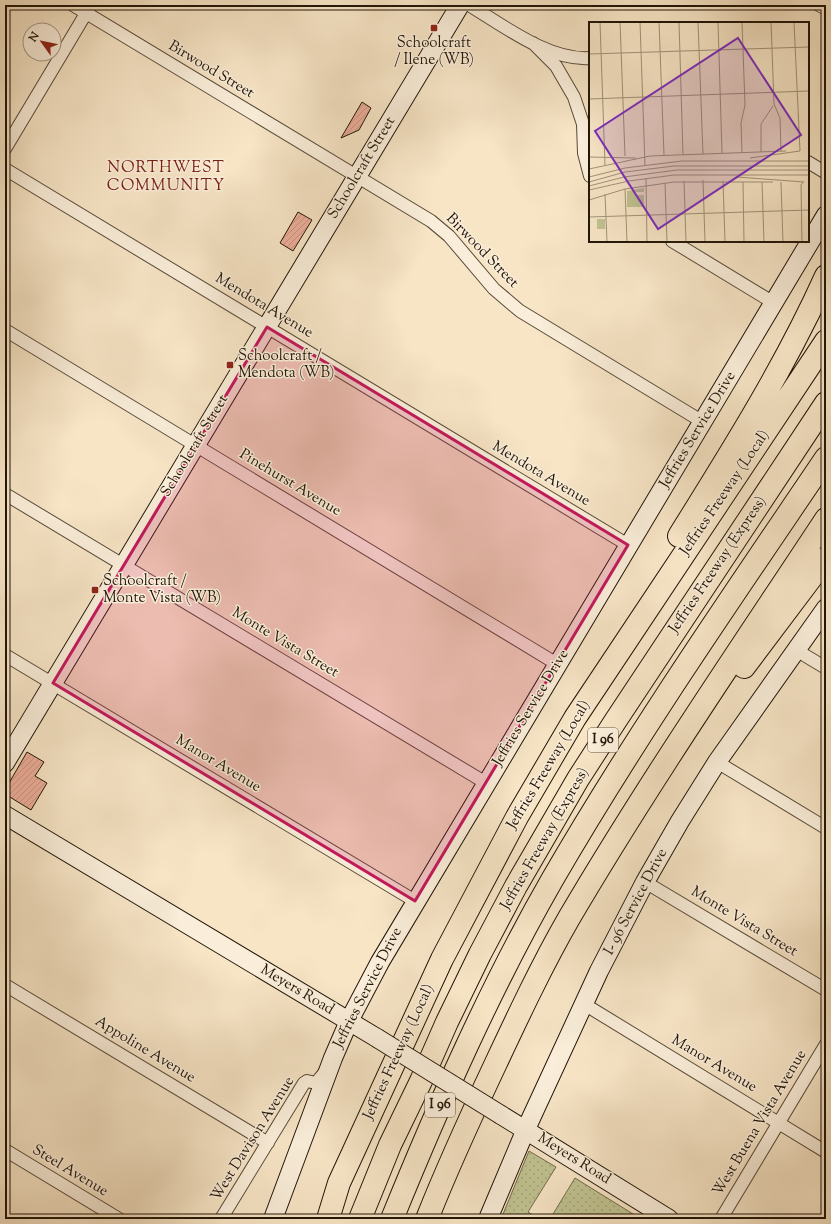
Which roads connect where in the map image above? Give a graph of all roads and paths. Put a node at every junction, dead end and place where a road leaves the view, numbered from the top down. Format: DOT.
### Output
graph roads {
  1 [pos="73,5"];
  2 [pos="460,5"];
  3 [pos="469,5"];
  4 [pos="819,5"];
  5 [pos="89,9"];
  6 [pos="826,9"];
  7 [pos="533,43"];
  8 [pos="589,58"];
  9 [pos="5,149"];
  10 [pos="809,163"];
  11 [pos="5,169"];
  12 [pos="589,172"];
  13 [pos="826,173"];
  14 [pos="357,177"];
  15 [pos="826,216"];
  16 [pos="674,242"];
  17 [pos="826,276"];
  18 [pos="774,303"];
  19 [pos="267,326"];
  20 [pos="5,330"];
  21 [pos="826,341"];
  22 [pos="826,403"];
  23 [pos="703,422"];
  24 [pos="196,445"];
  25 [pos="826,458"];
  26 [pos="5,494"];
  27 [pos="826,519"];
  28 [pos="628,546"];
  29 [pos="826,558"];
  30 [pos="124,565"];
  31 [pos="826,608"];
  32 [pos="640,620"];
  33 [pos="796,650"];
  34 [pos="5,655"];
  35 [pos="557,664"];
  36 [pos="826,668"];
  37 [pos="53,683"];
  38 [pos="677,744"];
  39 [pos="717,762"];
  40 [pos="5,763"];
  41 [pos="486,783"];
  42 [pos="5,815"];
  43 [pos="826,828"];
  44 [pos="645,882"];
  45 [pos="415,901"];
  46 [pos="5,985"];
  47 [pos="826,990"];
  48 [pos="584,1004"];
  49 [pos="349,1021"];
  50 [pos="826,1044"];
  51 [pos="330,1066"];
  52 [pos="779,1123"];
  53 [pos="526,1129"];
  54 [pos="268,1143"];
  55 [pos="5,1150"];
  56 [pos="826,1152"];
  57 [pos="339,1183"];
  58 [pos="119,1219"];
  59 [pos="221,1219"];
  60 [pos="273,1219"];
  61 [pos="323,1219"];
  62 [pos="328,1219"];
  63 [pos="360,1219"];
  64 [pos="392,1219"];
  65 [pos="427,1219"];
  66 [pos="488,1219"];
  67 [pos="669,1219"];
  68 [pos="721,1219"];
  1 -- 5 [label="street, Birwood Street"];
  2 -- 14 [label="street, Schoolcraft Street"];
  3 -- 7 [label="street"];
  4 -- 6 [label="street"];
  5 -- 9 [label="street"];
  5 -- 14 [label="street, Birwood Street"];
  7 -- 8 [label="street"];
  7 -- 12 [label="street"];
  10 -- 13 [label="street"];
  11 -- 19 [label="street, Mendota Avenue"];
  14 -- 19 [label="street, Schoolcraft Street"];
  14 -- 23 [label="street, Birwood Street"];
  15 -- 18 [label="street, Jeffries Service Drive"];
  16 -- 18 [label="street"];
  17 -- 32 [label="highway"];
  18 -- 23 [label="street, Jeffries Service Drive"];
  19 -- 24 [label="street, Schoolcraft Street"];
  19 -- 28 [label="street, Mendota Avenue"];
  20 -- 24 [label="street, Pinehurst Avenue"];
  21 -- 32 [label="highway, Jeffries Freeway (Local) / I 96"];
  22 -- 63 [label="highway, Jeffries Freeway (Express) / I 96"];
  23 -- 28 [label="street, Jeffries Service Drive"];
  24 -- 30 [label="street, Schoolcraft Street"];
  24 -- 35 [label="street, Pinehurst Avenue"];
  25 -- 64 [label="highway, Jeffries Freeway (Express) / I 96"];
  26 -- 30 [label="street, Monte Vista Street"];
  27 -- 38 [label="highway, I 96"];
  28 -- 35 [label="street, Jeffries Service Drive"];
  29 -- 38 [label="highway"];
  30 -- 37 [label="street, Schoolcraft Street"];
  30 -- 41 [label="street, Monte Vista Street"];
  31 -- 33 [label="street, I- 96 Service Drive"];
  32 -- 57 [label="highway, Jeffries Freeway (Local) / I 96"];
  33 -- 36 [label="street"];
  33 -- 39 [label="street, I- 96 Service Drive"];
  34 -- 37 [label="street, Manor Avenue"];
  35 -- 41 [label="street, Jeffries Service Drive"];
  37 -- 40 [label="street, Schoolcraft Street"];
  37 -- 45 [label="street, Manor Avenue"];
  38 -- 65 [label="highway, I 96"];
  39 -- 43 [label="street"];
  39 -- 44 [label="street, I- 96 Service Drive"];
  41 -- 45 [label="street, Jeffries Service Drive"];
  42 -- 49 [label="street, Meyers Road"];
  44 -- 47 [label="street, Monte Vista Street"];
  44 -- 48 [label="street, I- 96 Service Drive"];
  45 -- 49 [label="street, Jeffries Service Drive"];
  46 -- 54 [label="street, Appoline Avenue"];
  48 -- 52 [label="street, Manor Avenue"];
  48 -- 53 [label="street, I- 96 Service Drive"];
  49 -- 51 [label="street, Jeffries Service Drive"];
  49 -- 53 [label="street, Meyers Road, bridge"];
  50 -- 52 [label="street, West Buena Vista Avenue"];
  51 -- 54 [label="street, West Davison Avenue"];
  51 -- 60 [label="street, Jeffries Service Drive"];
  52 -- 56 [label="street, Manor Avenue"];
  52 -- 68 [label="street, West Buena Vista Avenue"];
  53 -- 66 [label="street, I- 96 Service Drive"];
  53 -- 67 [label="street, Meyers Road"];
  54 -- 59 [label="street, West Davison Avenue"];
  55 -- 58 [label="street, Steel Avenue"];
  57 -- 61 [label="highway"];
  57 -- 62 [label="highway, Jeffries Freeway (Local) / I 96"];
}
